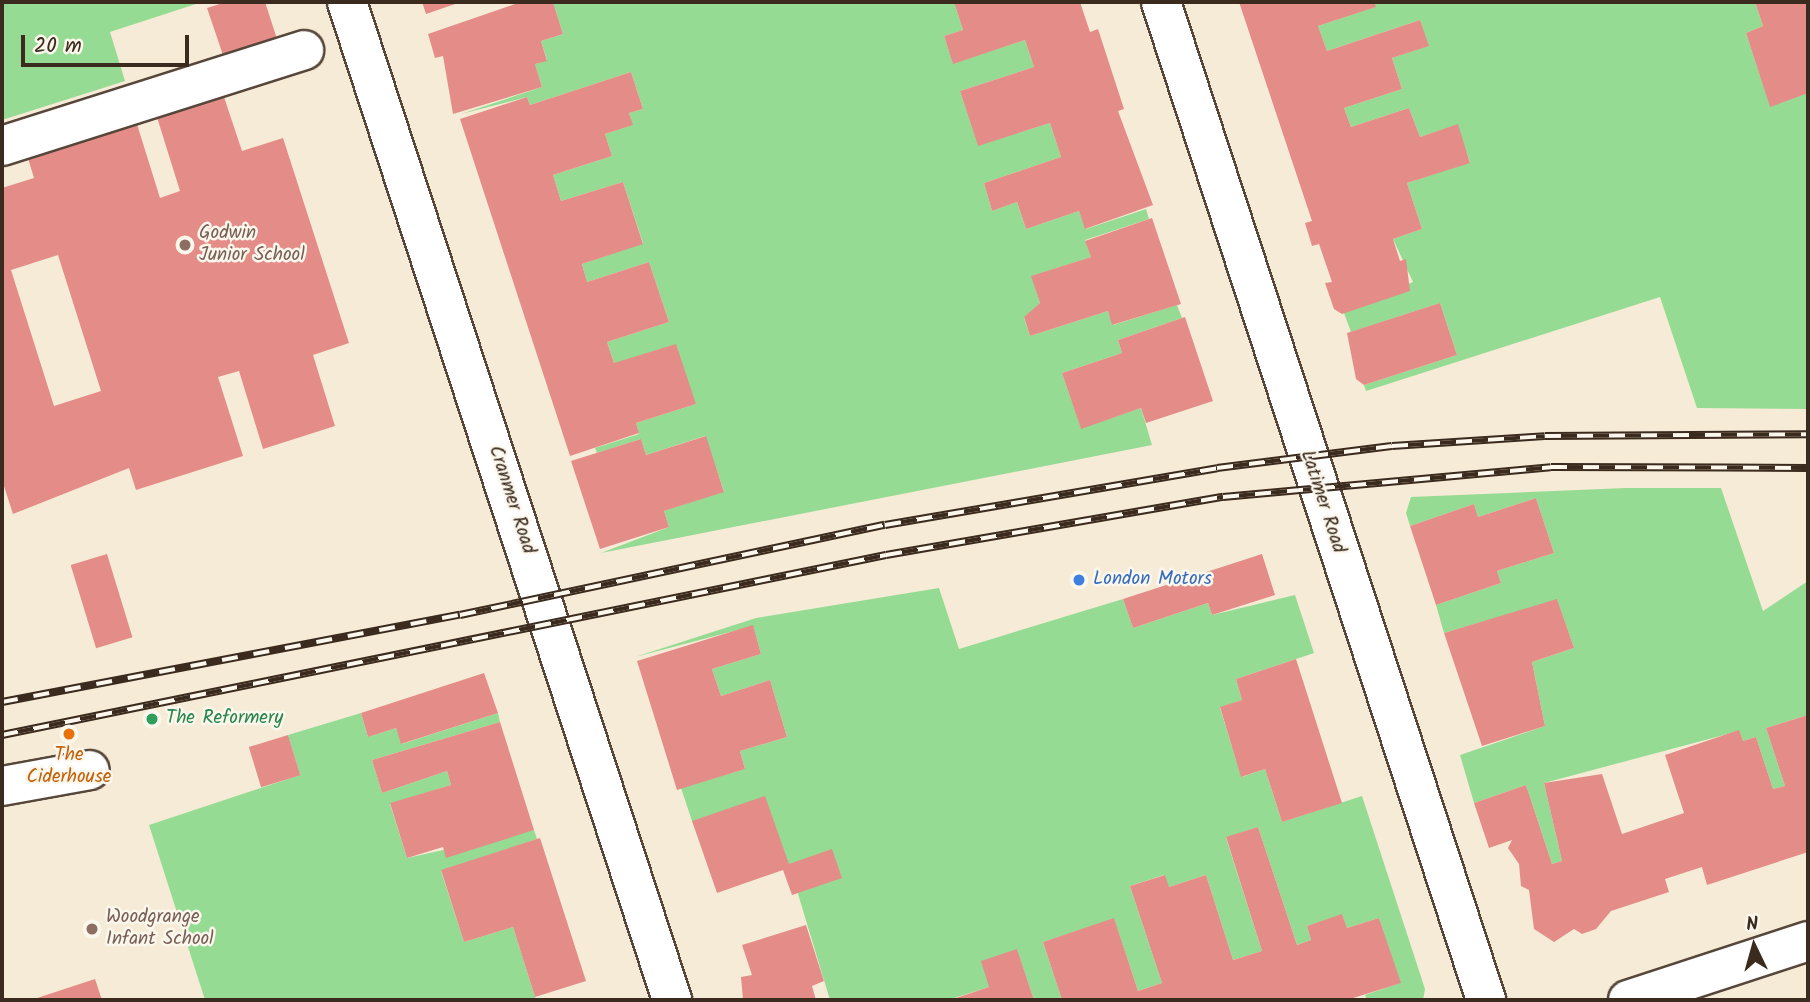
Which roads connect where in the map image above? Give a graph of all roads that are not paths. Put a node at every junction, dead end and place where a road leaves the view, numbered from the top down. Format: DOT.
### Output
graph roads {
  1 [pos="347,2"];
  2 [pos="1161,2"];
  3 [pos="304,50"];
  4 [pos="2,146"];
  5 [pos="90,770"];
  6 [pos="2,786"];
  7 [pos="1808,941"];
  8 [pos="672,1000"];
  9 [pos="1486,1000"];
  10 [pos="1628,1000"];
  1 -- 8 [label="street, Cranmer Road"];
  2 -- 9 [label="street, Latimer Road"];
  3 -- 4 [label="street"];
  5 -- 6 [label="street"];
  7 -- 10 [label="street"];
}
